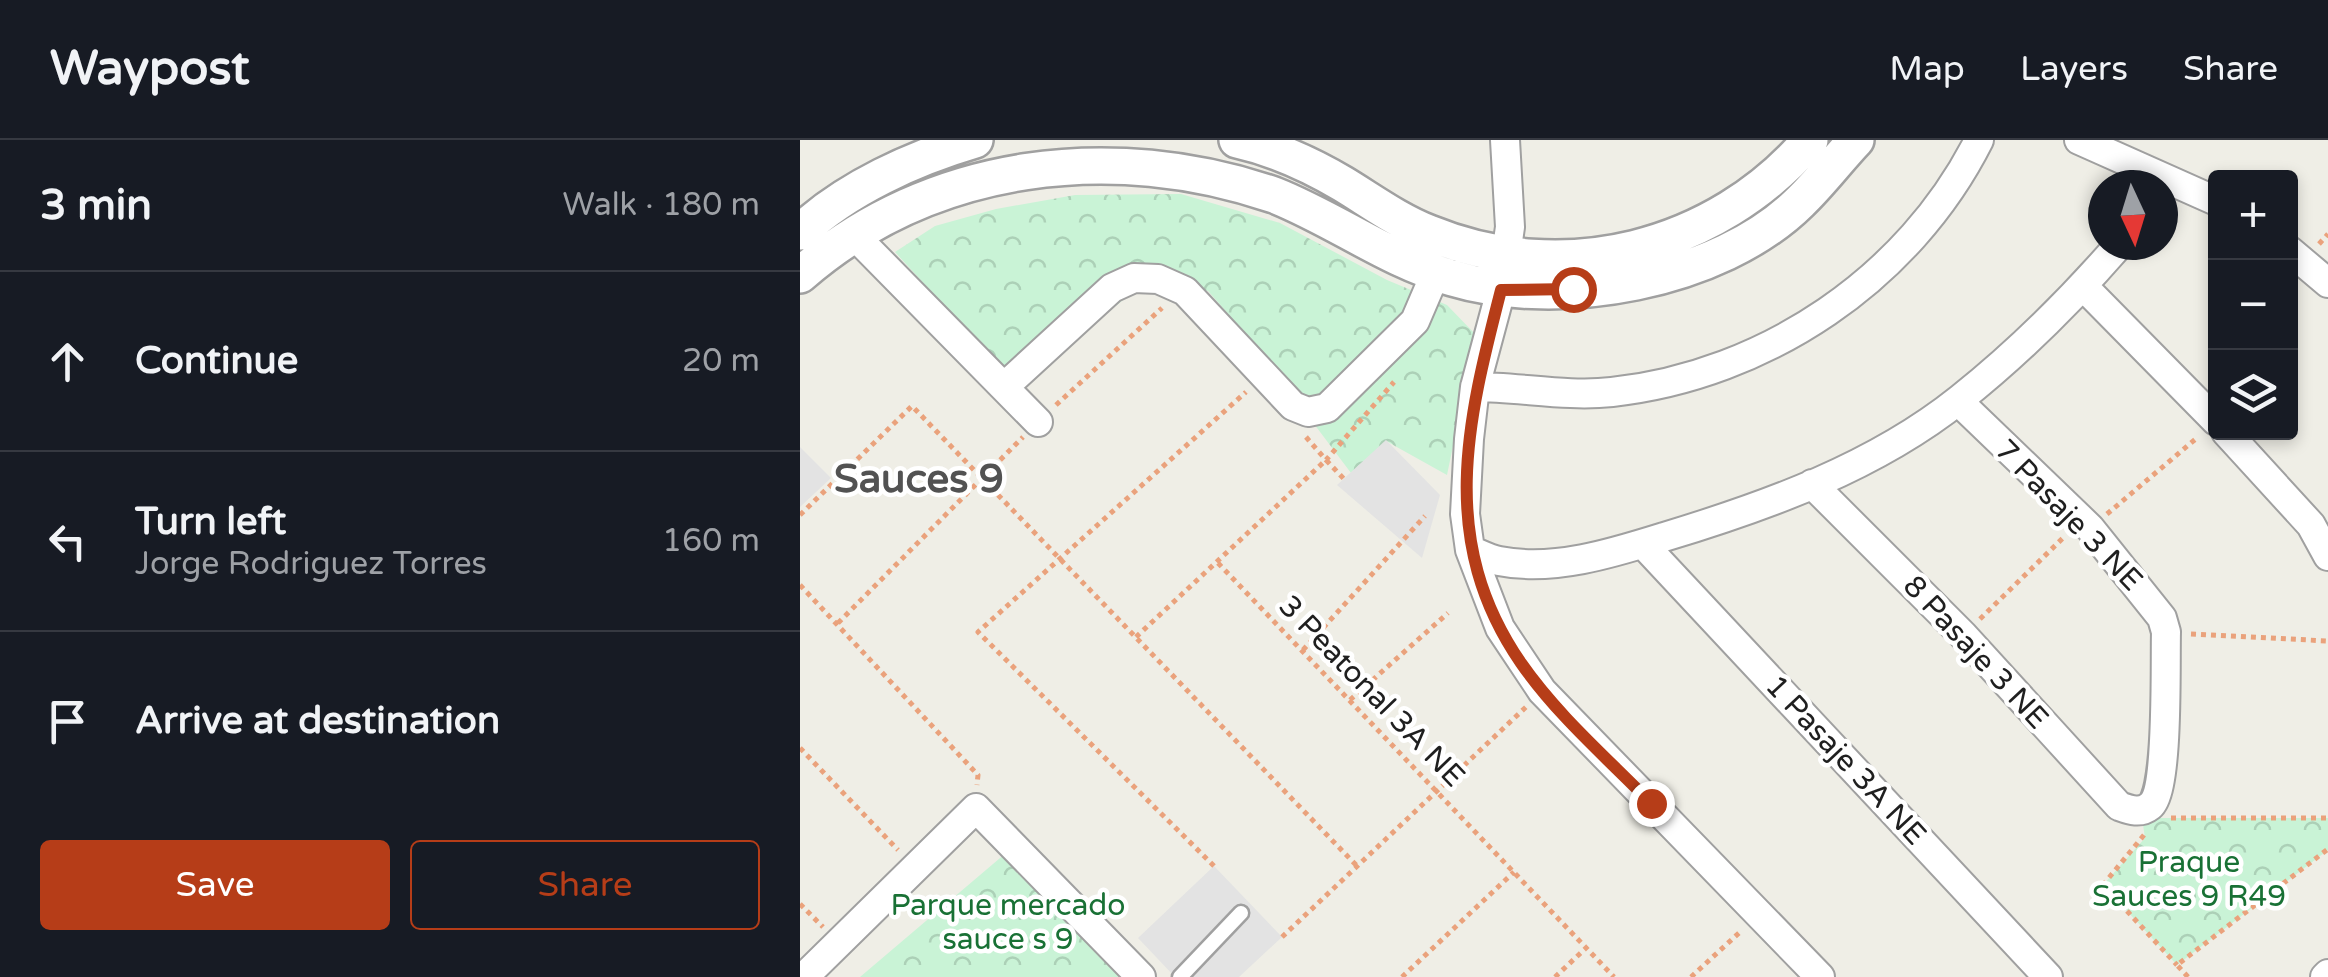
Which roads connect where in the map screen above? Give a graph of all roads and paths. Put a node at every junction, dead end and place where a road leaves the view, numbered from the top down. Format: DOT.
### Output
graph roads {
  1 [pos="975,140"];
  2 [pos="1505,140"];
  3 [pos="1810,140"];
  4 [pos="1856,140"];
  5 [pos="1979,140"];
  6 [pos="2079,140"];
  7 [pos="1245,141"];
  8 [pos="2139,170"];
  9 [pos="1240,184"];
  10 [pos="2178,188"];
  11 [pos="2208,198"];
  12 [pos="800,232"];
  13 [pos="853,234"];
  14 [pos="2298,258"];
  15 [pos="2106,260"];
  16 [pos="1436,272"];
  17 [pos="1504,272"];
  18 [pos="800,275"];
  19 [pos="2328,283"];
  20 [pos="2083,286"];
  21 [pos="1172,299"];
  22 [pos="1258,381"];
  23 [pos="1004,387"];
  24 [pos="1476,388"];
  25 [pos="1958,401"];
  26 [pos="1038,422"];
  27 [pos="2208,422"];
  28 [pos="2208,433"];
  29 [pos="2225,440"];
  30 [pos="982,478"];
  31 [pos="1344,479"];
  32 [pos="1812,484"];
  33 [pos="800,516"];
  34 [pos="1425,516"];
  35 [pos="2086,524"];
  36 [pos="1643,544"];
  37 [pos="1470,550"];
  38 [pos="2328,556"];
  39 [pos="1059,558"];
  40 [pos="1218,563"];
  41 [pos="800,585"];
  42 [pos="1448,613"];
  43 [pos="838,623"];
  44 [pos="2166,632"];
  45 [pos="1963,635"];
  46 [pos="1136,637"];
  47 [pos="2328,641"];
  48 [pos="1302,651"];
  49 [pos="1542,691"];
  50 [pos="1350,700"];
  51 [pos="800,748"];
  52 [pos="1436,791"];
  53 [pos="976,808"];
  54 [pos="2148,816"];
  55 [pos="2328,818"];
  56 [pos="2328,849"];
  57 [pos="1214,866"];
  58 [pos="1357,866"];
  59 [pos="914,867"];
  60 [pos="1514,872"];
  61 [pos="1241,912"];
  62 [pos="1759,914"];
  63 [pos="1282,937"];
  64 [pos="1586,948"];
  65 [pos="2177,964"];
  66 [pos="804,977"];
  67 [pos="1141,977"];
  68 [pos="1180,977"];
  69 [pos="1402,977"];
  70 [pos="1555,977"];
  71 [pos="1614,977"];
  72 [pos="1691,977"];
  73 [pos="1820,977"];
  74 [pos="2048,977"];
  75 [pos="2188,977"];
  1 -- 12 [label="street"];
  2 -- 17 [label="street"];
  3 -- 17 [label="street"];
  4 -- 17 [label="street"];
  5 -- 24 [label="street"];
  6 -- 8 [label="street"];
  7 -- 9 [label="street"];
  7 -- 17 [label="street"];
  9 -- 13 [label="street"];
  9 -- 16 [label="street"];
  10 -- 11 [label="street"];
  13 -- 18 [label="street"];
  13 -- 23 [label="street"];
  14 -- 19 [label="street"];
  15 -- 20 [label="street"];
  16 -- 17 [label="street"];
  16 -- 23 [label="street"];
  17 -- 24 [label="street"];
  20 -- 25 [label="street"];
  20 -- 27 [label="street"];
  21 -- 26 [label="path"];
  22 -- 39 [label="path"];
  23 -- 26 [label="street"];
  24 -- 37 [label="street"];
  25 -- 32 [label="street"];
  25 -- 35 [label="street, 7 Pasaje 3 NE"];
  26 -- 30 [label="path"];
  28 -- 35 [label="path"];
  29 -- 38 [label="street"];
  30 -- 33 [label="path"];
  30 -- 39 [label="path"];
  30 -- 43 [label="path"];
  31 -- 40 [label="path"];
  32 -- 36 [label="street"];
  32 -- 45 [label="street, 8 Pasaje 3 NE"];
  34 -- 48 [label="path"];
  35 -- 44 [label="street, 7 Pasaje 3 NE"];
  35 -- 45 [label="path"];
  36 -- 37 [label="street"];
  36 -- 74 [label="street, 1 Pasaje 3A NE"];
  37 -- 49 [label="street"];
  39 -- 46 [label="path"];
  39 -- 57 [label="path"];
  40 -- 46 [label="path"];
  40 -- 48 [label="path, 3 Peatonal 3A NE"];
  41 -- 43 [label="path"];
  42 -- 50 [label="path"];
  43 -- 53 [label="path"];
  44 -- 47 [label="path"];
  44 -- 54 [label="street"];
  45 -- 54 [label="street, 8 Pasaje 3 NE"];
  46 -- 58 [label="path"];
  48 -- 50 [label="path, 3 Peatonal 3A NE"];
  49 -- 52 [label="path"];
  49 -- 62 [label="street"];
  50 -- 52 [label="path, 3 Peatonal 3A NE"];
  51 -- 59 [label="path"];
  52 -- 58 [label="path"];
  52 -- 60 [label="path, 3 Peatonal 3A NE"];
  53 -- 59 [label="street"];
  53 -- 67 [label="street"];
  54 -- 55 [label="path"];
  54 -- 65 [label="path"];
  56 -- 65 [label="path"];
  58 -- 63 [label="path"];
  59 -- 66 [label="street"];
  60 -- 64 [label="path, 3 Peatonal 3A NE"];
  60 -- 69 [label="path"];
  61 -- 68 [label="lane"];
  62 -- 72 [label="path"];
  62 -- 73 [label="street"];
  64 -- 70 [label="path"];
  64 -- 71 [label="path, 3 Peatonal 3A NE"];
  65 -- 75 [label="path"];
}
